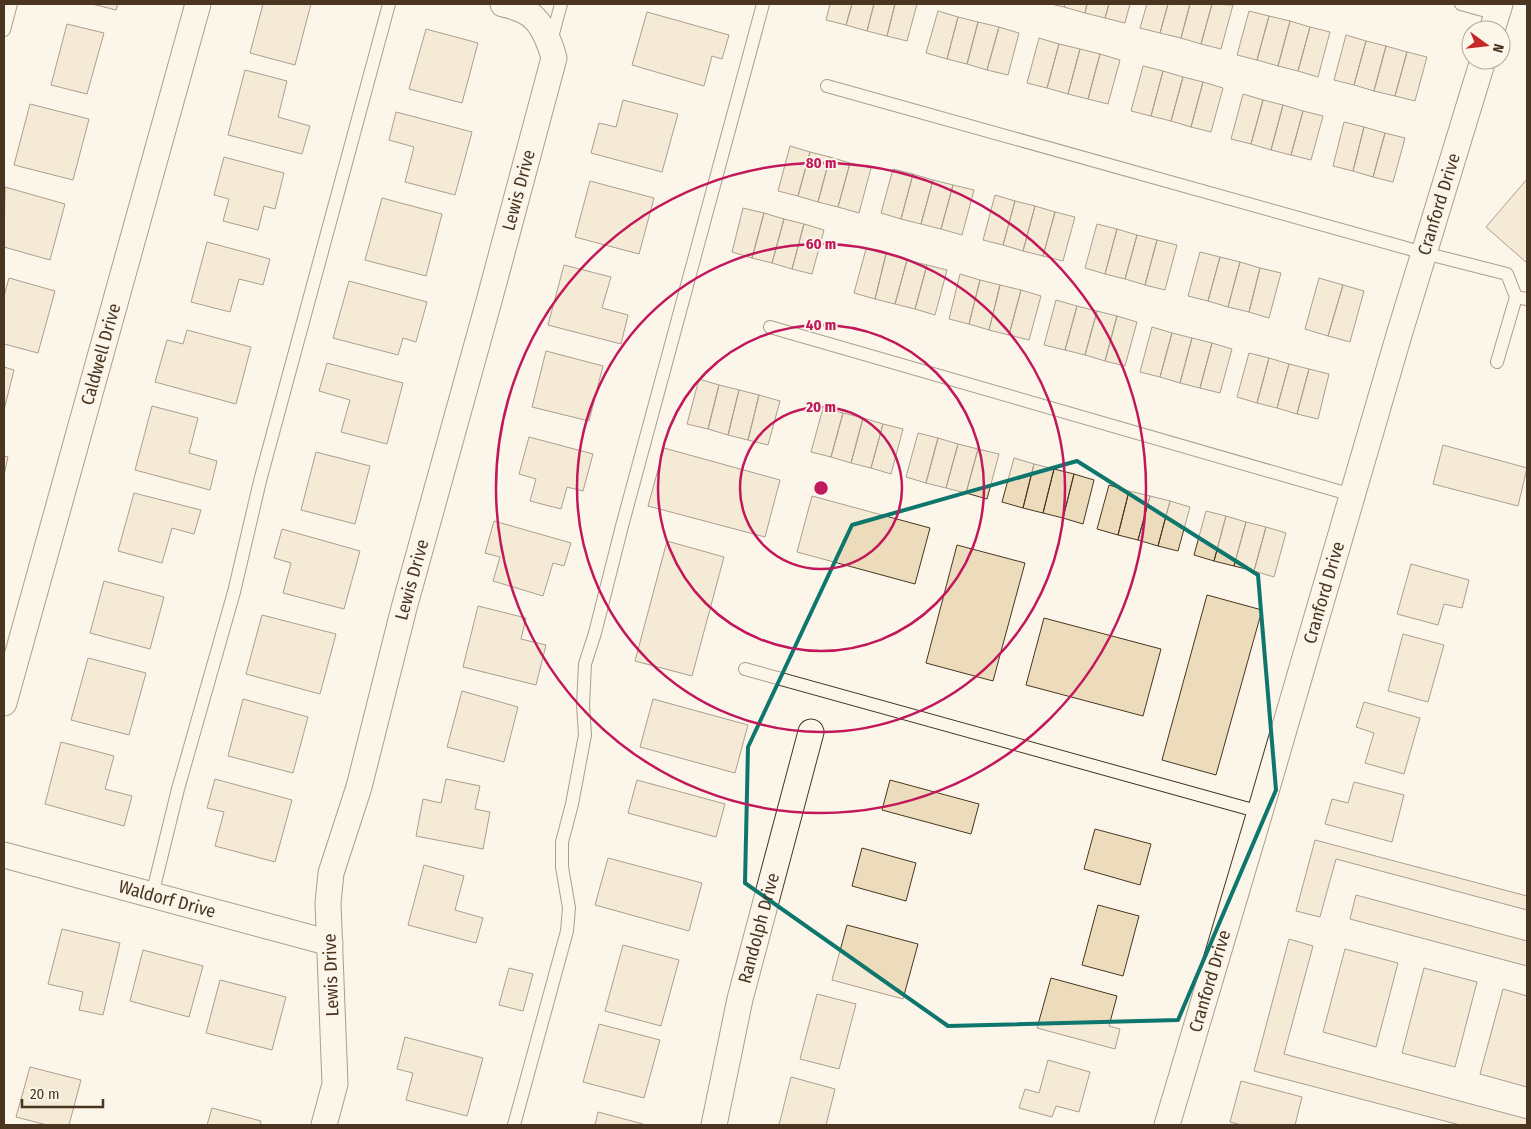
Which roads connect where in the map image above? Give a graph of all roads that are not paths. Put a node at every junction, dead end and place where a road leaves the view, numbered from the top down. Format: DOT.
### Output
graph roads {
  1 [pos="11,4"];
  2 [pos="198,4"];
  3 [pos="389,4"];
  4 [pos="503,4"];
  5 [pos="561,4"];
  6 [pos="764,4"];
  7 [pos="1461,4"];
  8 [pos="1496,16"];
  9 [pos="4,30"];
  10 [pos="550,44"];
  11 [pos="1480,70"];
  12 [pos="827,86"];
  13 [pos="1424,253"];
  14 [pos="1522,298"];
  15 [pos="770,327"];
  16 [pos="1497,362"];
  17 [pos="1352,495"];
  18 [pos="745,669"];
  19 [pos="4,703"];
  20 [pos="811,732"];
  21 [pos="1260,812"];
  22 [pos="4,855"];
  23 [pos="152,895"];
  24 [pos="330,943"];
  25 [pos="324,1125"];
  26 [pos="514,1125"];
  27 [pos="714,1125"];
  28 [pos="1167,1125"];
  1 -- 9 [label="lane"];
  2 -- 19 [label="street, Caldwell Drive"];
  3 -- 23 [label="lane"];
  4 -- 10 [label="street"];
  5 -- 10 [label="lane"];
  6 -- 26 [label="lane"];
  7 -- 8 [label="lane"];
  10 -- 24 [label="street, Lewis Drive"];
  11 -- 13 [label="street, Cranford Drive"];
  12 -- 13 [label="lane"];
  13 -- 14 [label="lane"];
  13 -- 17 [label="street, Cranford Drive"];
  14 -- 16 [label="lane"];
  15 -- 17 [label="lane"];
  17 -- 21 [label="street, Cranford Drive"];
  18 -- 21 [label="lane"];
  20 -- 27 [label="street, Randolph Drive"];
  21 -- 28 [label="street, Cranford Drive"];
  22 -- 23 [label="street, Waldorf Drive"];
  23 -- 24 [label="street, Waldorf Drive"];
  24 -- 25 [label="street, Lewis Drive"];
}
